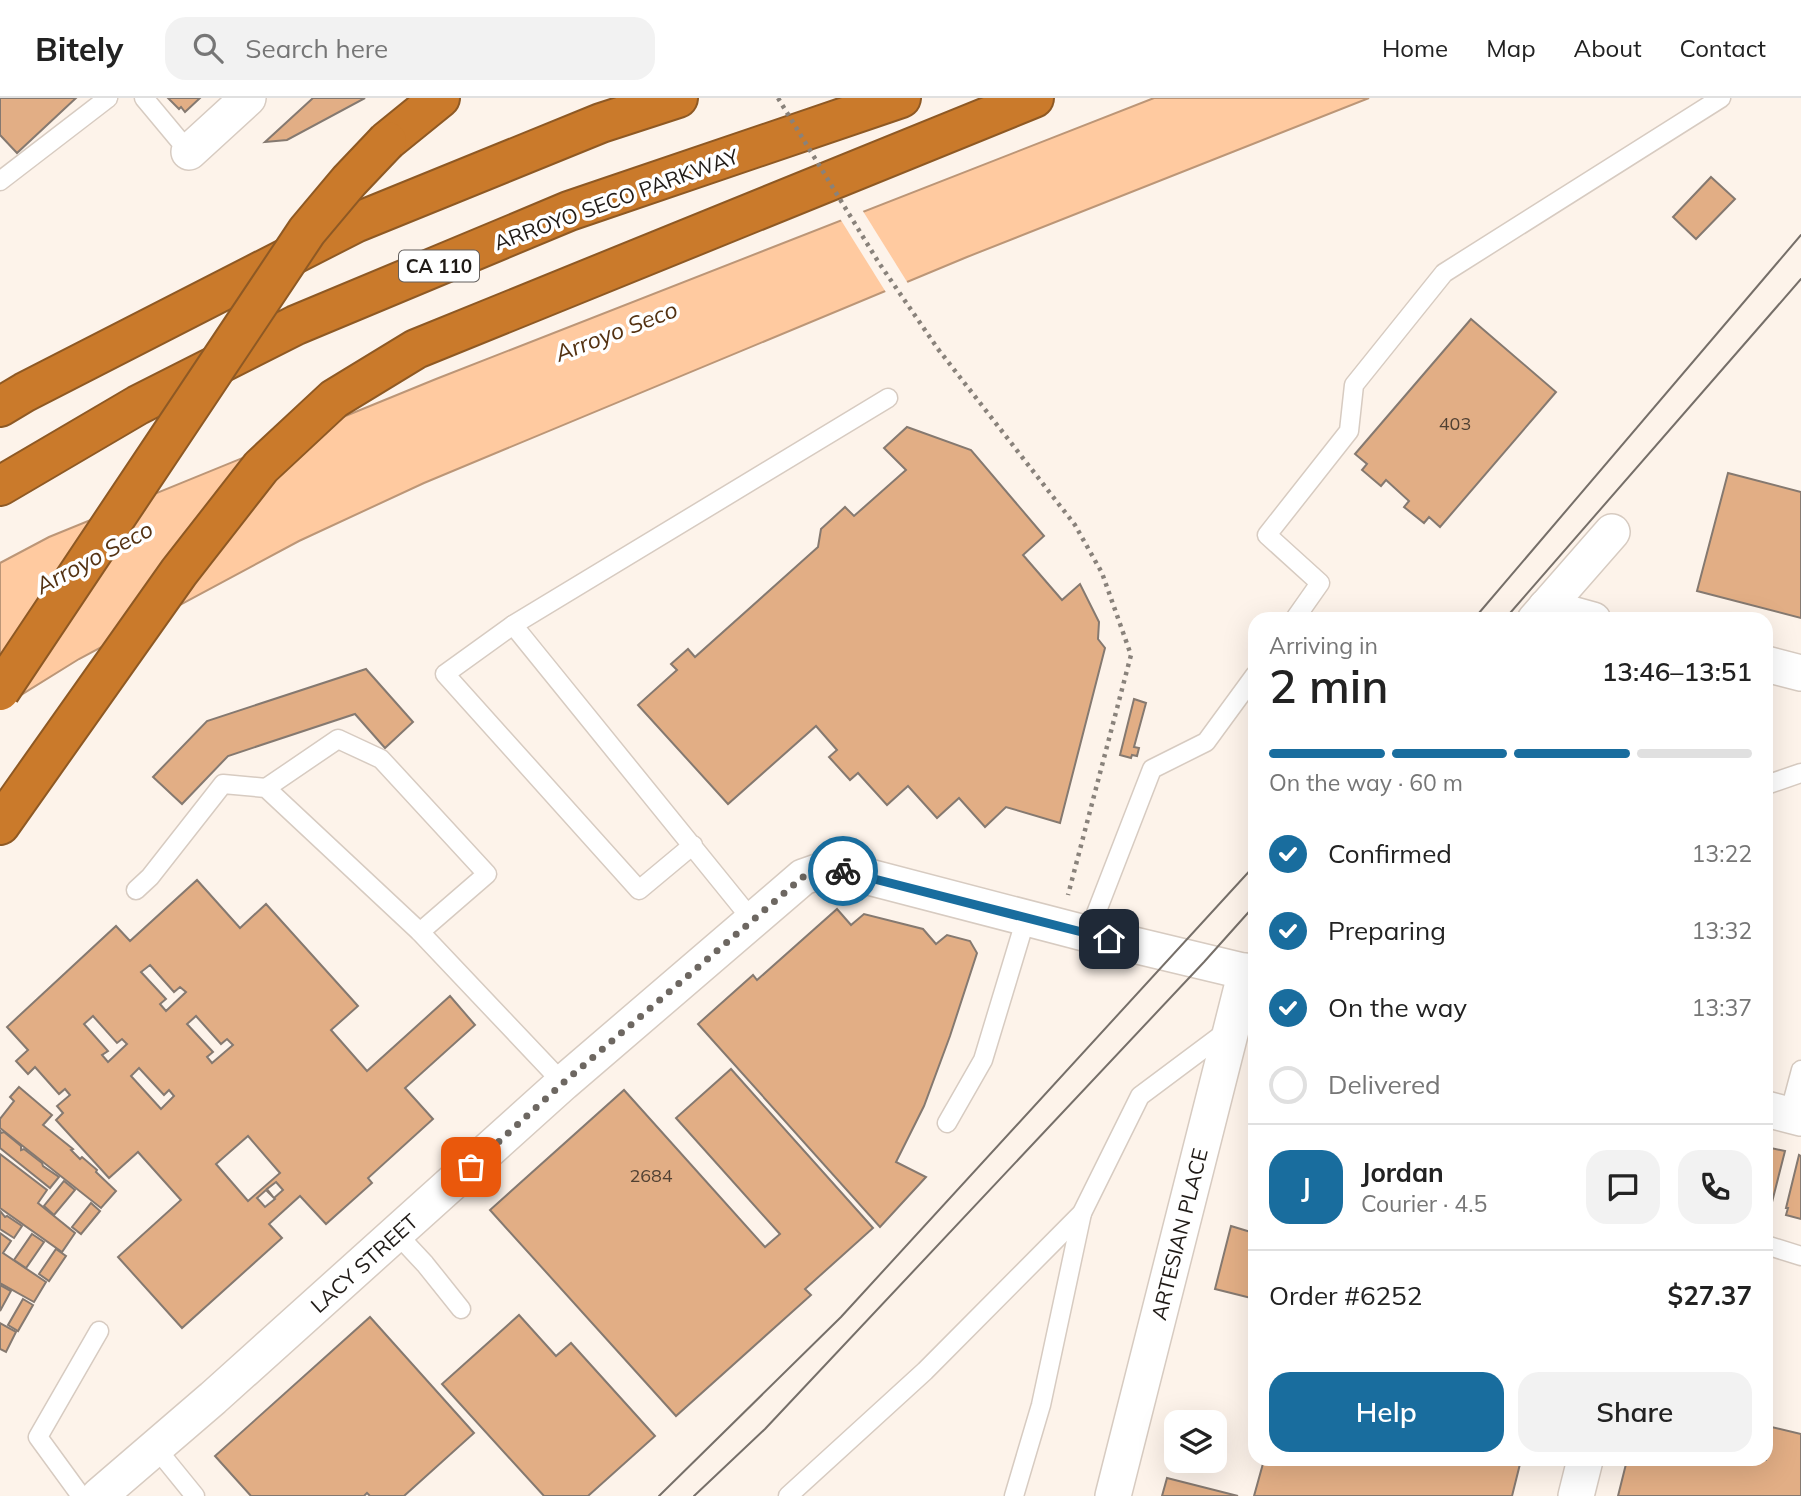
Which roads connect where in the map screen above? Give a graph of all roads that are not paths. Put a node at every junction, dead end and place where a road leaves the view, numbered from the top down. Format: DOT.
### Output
graph roads {
  1 [pos="108,98"];
  2 [pos="144,98"];
  3 [pos="248,98"];
  4 [pos="440,98"];
  5 [pos="678,98"];
  6 [pos="901,98"];
  7 [pos="1034,98"];
  8 [pos="1721,98"];
  9 [pos="189,152"];
  10 [pos="0,181"];
  11 [pos="888,398"];
  12 [pos="8,401"];
  13 [pos="0,486"];
  14 [pos="1612,532"];
  15 [pos="1300,612"];
  16 [pos="1542,612"];
  17 [pos="513,625"];
  18 [pos="1773,666"];
  19 [pos="1801,673"];
  20 [pos="1248,685"];
  21 [pos="0,691"];
  22 [pos="1801,773"];
  23 [pos="1773,783"];
  24 [pos="266,788"];
  25 [pos="0,825"];
  26 [pos="693,845"];
  27 [pos="136,890"];
  28 [pos="1026,918"];
  29 [pos="753,921"];
  30 [pos="1074,930"];
  31 [pos="420,932"];
  32 [pos="1248,972"];
  33 [pos="1248,978"];
  34 [pos="1230,1028"];
  35 [pos="1801,1070"];
  36 [pos="563,1083"];
  37 [pos="1785,1114"];
  38 [pos="947,1123"];
  39 [pos="1082,1213"];
  40 [pos="397,1234"];
  41 [pos="1773,1247"];
  42 [pos="1801,1256"];
  43 [pos="461,1309"];
  44 [pos="99,1331"];
  45 [pos="156,1448"];
  46 [pos="1584,1466"];
  47 [pos="81,1496"];
  48 [pos="99,1496"];
  49 [pos="195,1496"];
  50 [pos="788,1496"];
  51 [pos="1014,1496"];
  52 [pos="1113,1496"];
  53 [pos="1576,1496"];
  1 -- 10 [label="lane"];
  2 -- 9 [label="lane"];
  3 -- 9 [label="street"];
  4 -- 21 [label="highway, bridge"];
  5 -- 12 [label="highway"];
  6 -- 13 [label="highway, ARROYO SECO PARKWAY / CA 110"];
  7 -- 25 [label="highway"];
  8 -- 15 [label="lane"];
  11 -- 17 [label="lane"];
  14 -- 16 [label="street"];
  17 -- 26 [label="lane"];
  17 -- 26 [label="lane"];
  18 -- 19 [label="street"];
  20 -- 30 [label="lane"];
  22 -- 23 [label="lane"];
  24 -- 27 [label="lane"];
  24 -- 31 [label="lane"];
  24 -- 31 [label="lane"];
  26 -- 29 [label="lane"];
  28 -- 29 [label="street, LACY STREET"];
  28 -- 30 [label="street"];
  28 -- 38 [label="lane"];
  29 -- 36 [label="street, LACY STREET"];
  30 -- 32 [label="street"];
  31 -- 36 [label="lane"];
  33 -- 34 [label="street, ARTESIAN PLACE"];
  34 -- 39 [label="lane"];
  34 -- 52 [label="street, ARTESIAN PLACE"];
  35 -- 37 [label="lane"];
  36 -- 40 [label="street, LACY STREET"];
  39 -- 50 [label="lane"];
  39 -- 51 [label="lane"];
  40 -- 43 [label="lane"];
  40 -- 45 [label="street, LACY STREET"];
  41 -- 42 [label="lane"];
  44 -- 47 [label="lane"];
  45 -- 48 [label="street, LACY STREET"];
  45 -- 49 [label="lane"];
  46 -- 53 [label="street"];
}
